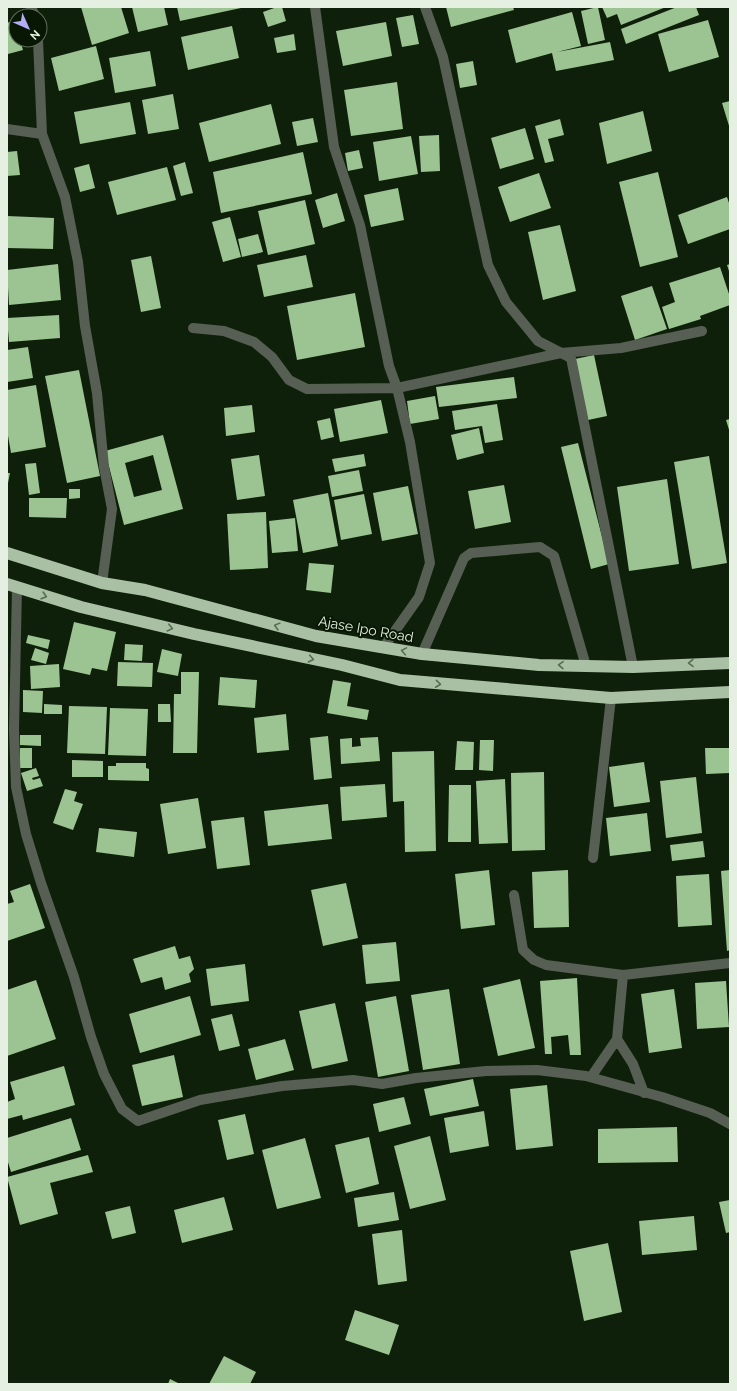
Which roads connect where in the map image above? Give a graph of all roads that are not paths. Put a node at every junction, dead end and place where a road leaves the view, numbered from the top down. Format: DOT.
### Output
graph roads {
  1 [pos="315,7"];
  2 [pos="425,7"];
  3 [pos="38,48"];
  4 [pos="7,130"];
  5 [pos="42,134"];
  6 [pos="193,328"];
  7 [pos="702,331"];
  8 [pos="561,353"];
  9 [pos="397,388"];
  10 [pos="7,553"];
  11 [pos="102,583"];
  12 [pos="12,586"];
  13 [pos="383,648"];
  14 [pos="422,654"];
  15 [pos="730,663"];
  16 [pos="586,666"];
  17 [pos="633,667"];
  18 [pos="730,692"];
  19 [pos="611,698"];
  20 [pos="592,858"];
  21 [pos="514,895"];
  22 [pos="730,963"];
  23 [pos="623,975"];
  24 [pos="617,1039"];
  25 [pos="591,1077"];
  26 [pos="644,1092"];
  27 [pos="730,1124"];
  1 -- 9 [label="street"];
  2 -- 8 [label="street"];
  3 -- 5 [label="street"];
  4 -- 5 [label="street"];
  5 -- 11 [label="street"];
  6 -- 9 [label="street"];
  7 -- 8 [label="street"];
  8 -- 9 [label="street"];
  8 -- 17 [label="street"];
  9 -- 13 [label="street"];
  10 -- 11 [label="highway, Ajase Ipo Road"];
  13 -- 11 [label="highway, Ajase Ipo Road, one-way"];
  12 -- 19 [label="highway, one-way"];
  12 -- 25 [label="street"];
  14 -- 13 [label="highway, Ajase Ipo Road, one-way"];
  16 -- 14 [label="highway, Ajase Ipo Road, one-way"];
  14 -- 16 [label="street"];
  15 -- 17 [label="highway, Ajase Ipo Road, one-way"];
  16 -- 17 [label="highway, Ajase Ipo Road"];
  18 -- 19 [label="highway"];
  19 -- 20 [label="street"];
  21 -- 23 [label="street"];
  22 -- 23 [label="street"];
  23 -- 24 [label="street"];
  24 -- 25 [label="street"];
  24 -- 26 [label="street"];
  25 -- 26 [label="street"];
  26 -- 27 [label="street"];
}
